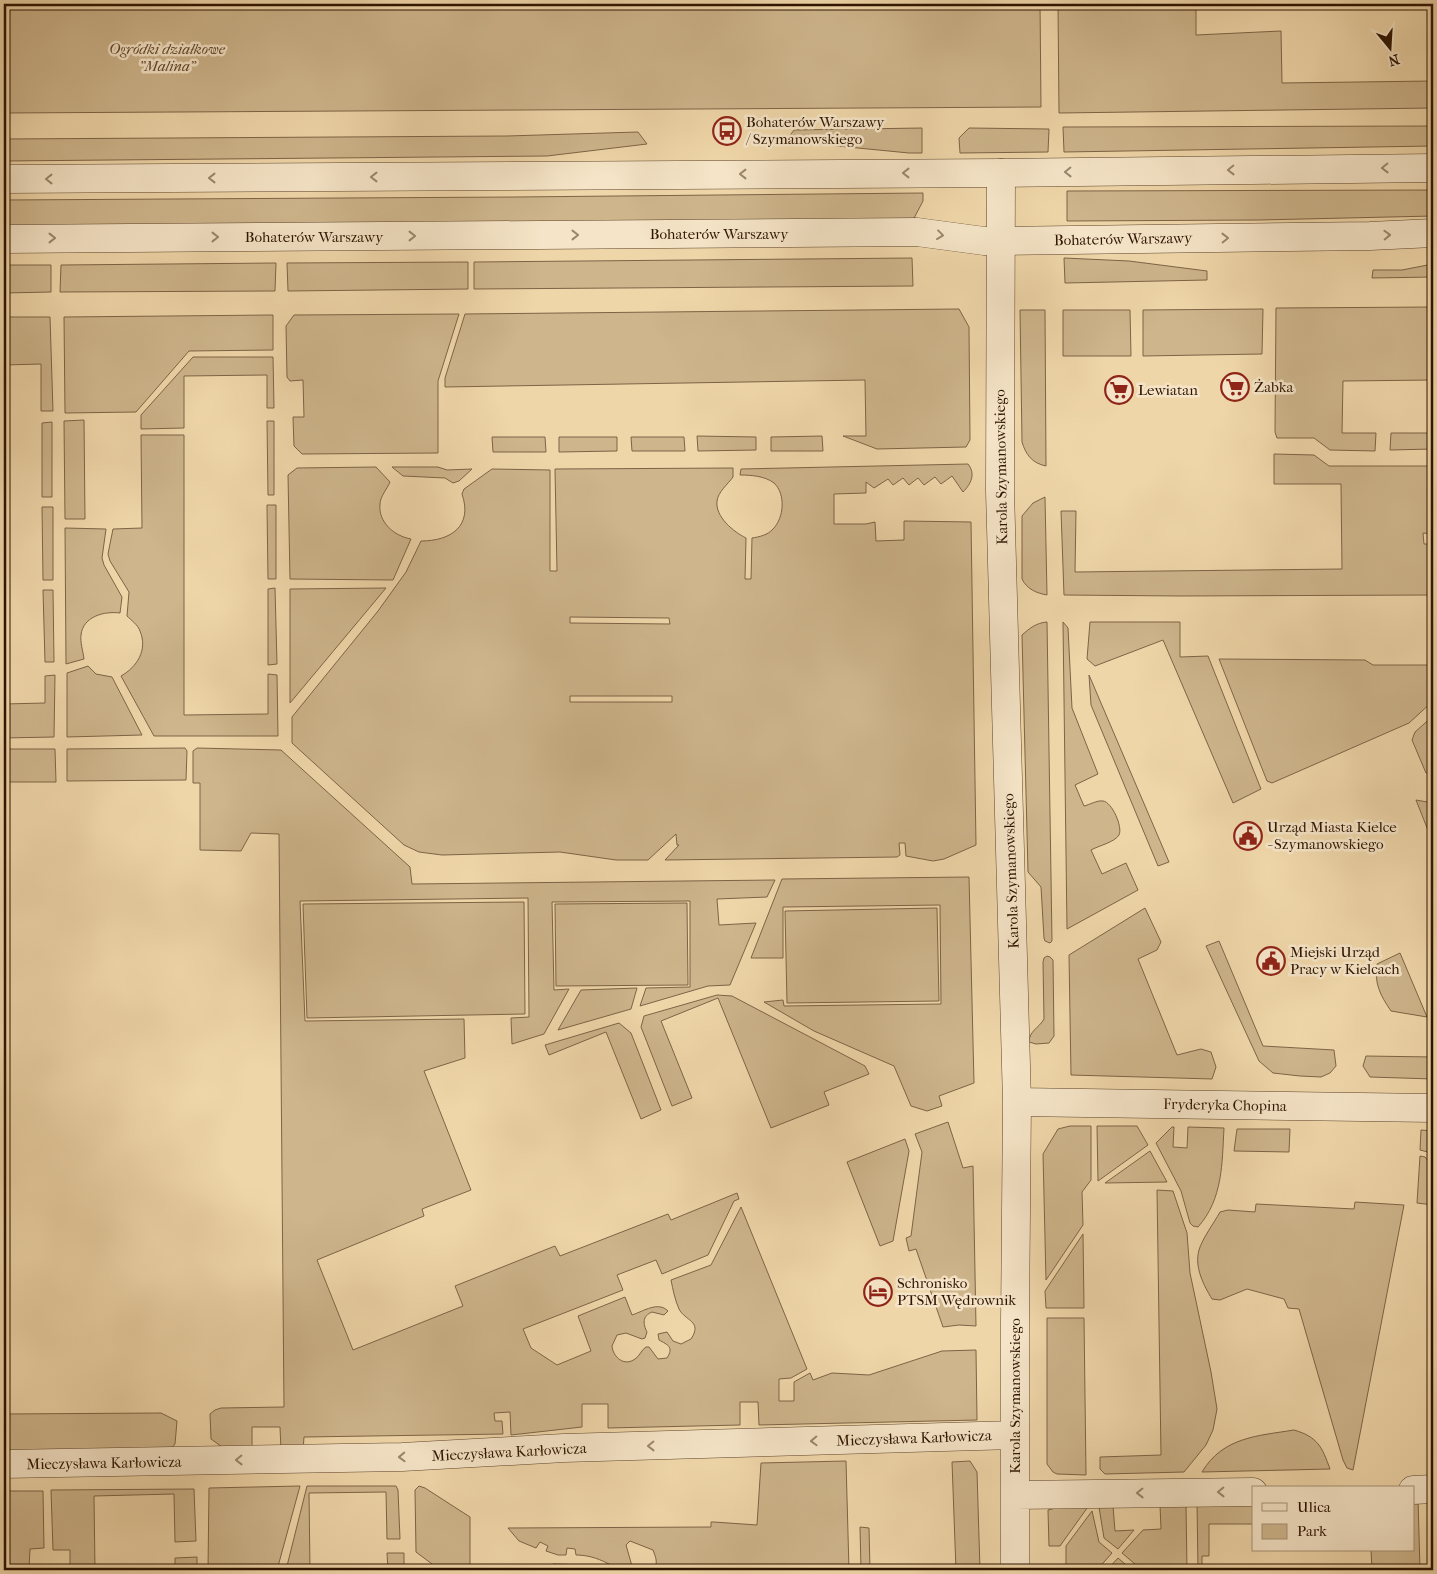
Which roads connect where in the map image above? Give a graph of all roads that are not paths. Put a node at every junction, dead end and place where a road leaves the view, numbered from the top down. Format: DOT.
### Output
graph roads {
  1 [pos="1433,168"];
  2 [pos="1001,173"];
  3 [pos="4,179"];
  4 [pos="1433,233"];
  5 [pos="4,239"];
  6 [pos="1000,241"];
  7 [pos="1017,1102"];
  8 [pos="1428,1108"];
  9 [pos="1014,1435"];
  10 [pos="4,1464"];
  11 [pos="1433,1489"];
  12 [pos="1414,1490"];
  13 [pos="1252,1492"];
  14 [pos="1015,1495"];
  15 [pos="1014,1570"];
  1 -- 2 [label="street, one-way"];
  2 -- 3 [label="street, one-way"];
  2 -- 6 [label="street, Karola Szymanowskiego"];
  6 -- 4 [label="street, Bohaterów Warszawy, one-way"];
  5 -- 6 [label="street, Bohaterów Warszawy, one-way"];
  6 -- 7 [label="street, Karola Szymanowskiego"];
  7 -- 8 [label="street, Fryderyka Chopina"];
  7 -- 9 [label="street, Karola Szymanowskiego"];
  9 -- 10 [label="street, Mieczysława Karłowicza, one-way"];
  9 -- 14 [label="street, Karola Szymanowskiego"];
  11 -- 12 [label="street"];
  13 -- 14 [label="street, one-way"];
  14 -- 15 [label="street, Karola Szymanowskiego"];
}
